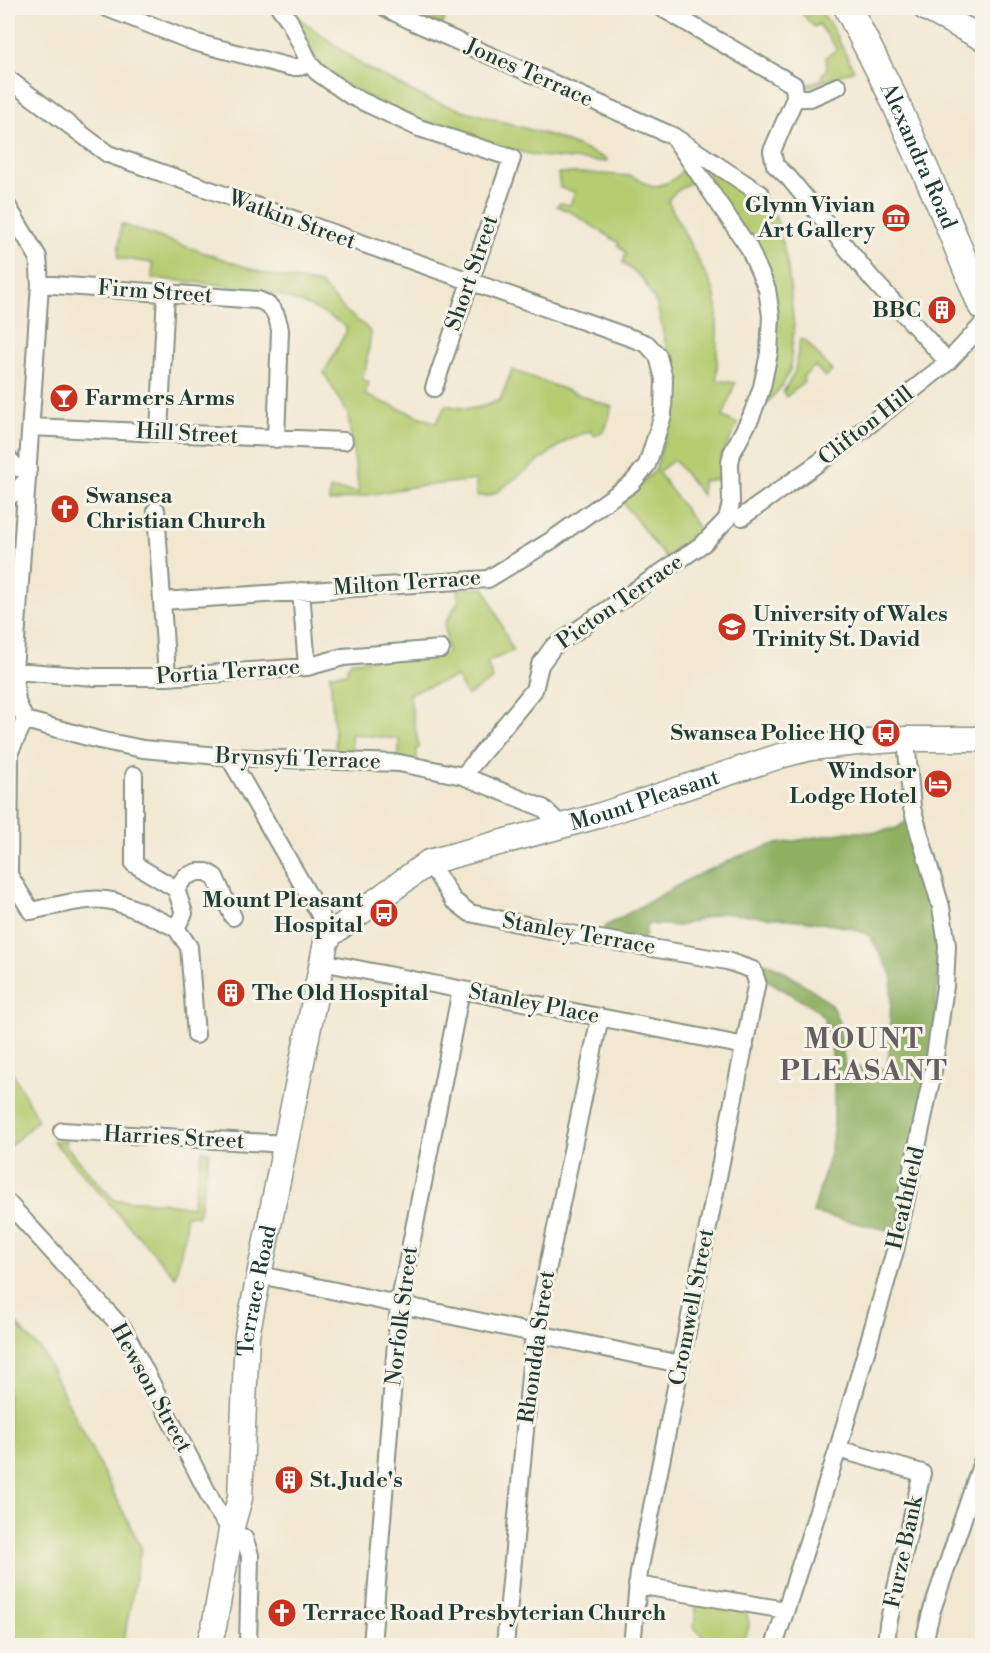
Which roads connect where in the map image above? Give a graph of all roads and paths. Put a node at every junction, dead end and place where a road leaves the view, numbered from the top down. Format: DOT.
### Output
graph roads {
  1 [pos="107,8"];
  2 [pos="280,8"];
  3 [pos="386,8"];
  4 [pos="662,8"];
  5 [pos="848,8"];
  6 [pos="925,8"];
  7 [pos="954,8"];
  8 [pos="982,27"];
  9 [pos="982,38"];
  10 [pos="310,64"];
  11 [pos="8,79"];
  12 [pos="838,86"];
  13 [pos="795,98"];
  14 [pos="673,136"];
  15 [pos="761,194"];
  16 [pos="8,207"];
  17 [pos="12,223"];
  18 [pos="468,282"];
  19 [pos="40,284"];
  20 [pos="166,293"];
  21 [pos="982,306"];
  22 [pos="982,325"];
  23 [pos="658,356"];
  24 [pos="948,362"];
  25 [pos="434,388"];
  26 [pos="31,427"];
  27 [pos="159,433"];
  28 [pos="276,439"];
  29 [pos="344,441"];
  30 [pos="8,458"];
  31 [pos="27,475"];
  32 [pos="8,498"];
  33 [pos="156,510"];
  34 [pos="742,517"];
  35 [pos="301,591"];
  36 [pos="162,601"];
  37 [pos="441,649"];
  38 [pos="307,667"];
  39 [pos="14,671"];
  40 [pos="167,677"];
  41 [pos="25,720"];
  42 [pos="906,739"];
  43 [pos="982,739"];
  44 [pos="229,757"];
  45 [pos="134,774"];
  46 [pos="463,776"];
  47 [pos="561,825"];
  48 [pos="429,862"];
  49 [pos="176,889"];
  50 [pos="233,917"];
  51 [pos="176,928"];
  52 [pos="331,934"];
  53 [pos="322,962"];
  54 [pos="753,970"];
  55 [pos="461,990"];
  56 [pos="600,1017"];
  57 [pos="196,1035"];
  58 [pos="745,1046"];
  59 [pos="62,1131"];
  60 [pos="286,1144"];
  61 [pos="8,1203"];
  62 [pos="260,1275"];
  63 [pos="399,1305"];
  64 [pos="534,1333"];
  65 [pos="680,1364"];
  66 [pos="838,1449"];
  67 [pos="982,1462"];
  68 [pos="231,1530"];
  69 [pos="637,1585"];
  70 [pos="785,1610"];
  71 [pos="208,1646"];
  72 [pos="248,1646"];
  73 [pos="372,1646"];
  74 [pos="505,1646"];
  75 [pos="632,1646"];
  76 [pos="774,1646"];
  77 [pos="886,1646"];
  78 [pos="923,1646"];
  1 -- 10 [label="street"];
  2 -- 10 [label="street"];
  3 -- 14 [label="street, Jones Terrace"];
  4 -- 13 [label="street"];
  5 -- 21 [label="main road, Alexandra Road"];
  6 -- 9 [label="street"];
  7 -- 8 [label="street"];
  10 -- 18 [label="street, Short Street"];
  11 -- 18 [label="street, Watkin Street"];
  12 -- 13 [label="street"];
  13 -- 24 [label="street"];
  14 -- 15 [label="street, Jones Terrace"];
  14 -- 46 [label="street, Picton Terrace"];
  16 -- 17 [label="street"];
  17 -- 19 [label="street"];
  18 -- 23 [label="street, Watkin Street"];
  18 -- 25 [label="street, Short Street"];
  19 -- 20 [label="street, Firm Street"];
  19 -- 26 [label="street"];
  20 -- 27 [label="street"];
  20 -- 28 [label="street, Firm Street"];
  22 -- 24 [label="street, Clifton Hill"];
  23 -- 35 [label="street, Milton Terrace"];
  24 -- 34 [label="street, Clifton Hill"];
  26 -- 27 [label="street, Hill Street"];
  26 -- 31 [label="street"];
  27 -- 28 [label="street, Hill Street"];
  28 -- 29 [label="street, Hill Street"];
  30 -- 31 [label="street"];
  31 -- 32 [label="street"];
  31 -- 39 [label="street"];
  33 -- 36 [label="street"];
  35 -- 36 [label="street, Milton Terrace"];
  35 -- 38 [label="street"];
  36 -- 40 [label="street"];
  37 -- 38 [label="street, Portia Terrace"];
  38 -- 40 [label="street, Portia Terrace"];
  39 -- 40 [label="street, Portia Terrace"];
  39 -- 41 [label="street"];
  41 -- 44 [label="street, Brynsyfi Terrace"];
  41 -- 51 [label="street"];
  42 -- 43 [label="street, Mount Pleasant"];
  42 -- 47 [label="street, Mount Pleasant"];
  42 -- 66 [label="street, Heathfield"];
  44 -- 46 [label="street, Brynsyfi Terrace"];
  44 -- 52 [label="street"];
  45 -- 49 [label="street"];
  46 -- 47 [label="street, Brynsyfi Terrace"];
  47 -- 48 [label="street, Mount Pleasant"];
  48 -- 52 [label="street, Mount Pleasant"];
  48 -- 54 [label="street, Stanley Terrace"];
  49 -- 50 [label="street"];
  49 -- 51 [label="street"];
  51 -- 57 [label="street"];
  52 -- 53 [label="street, Terrace Road"];
  53 -- 55 [label="street, Stanley Place"];
  53 -- 60 [label="street, Terrace Road"];
  54 -- 58 [label="street, Cromwell Street"];
  55 -- 56 [label="street, Stanley Place"];
  55 -- 63 [label="street, Norfolk Street"];
  56 -- 58 [label="street, Stanley Place"];
  56 -- 64 [label="street, Rhondda Street"];
  58 -- 65 [label="street, Cromwell Street"];
  59 -- 60 [label="street, Harries Street"];
  60 -- 62 [label="street, Terrace Road"];
  61 -- 68 [label="street, Hewson Street"];
  62 -- 63 [label="street"];
  62 -- 68 [label="street, Terrace Road"];
  63 -- 64 [label="street"];
  63 -- 73 [label="street, Norfolk Street"];
  64 -- 65 [label="street"];
  64 -- 74 [label="street, Rhondda Street"];
  65 -- 69 [label="street, Cromwell Street"];
  66 -- 70 [label="street, Heathfield"];
  66 -- 77 [label="street, Furze Bank"];
  67 -- 78 [label="street"];
  68 -- 71 [label="street, Terrace Road"];
  68 -- 72 [label="street"];
  69 -- 70 [label="street"];
  69 -- 75 [label="street, Cromwell Street"];
  70 -- 76 [label="street, Heathfield"];
}
